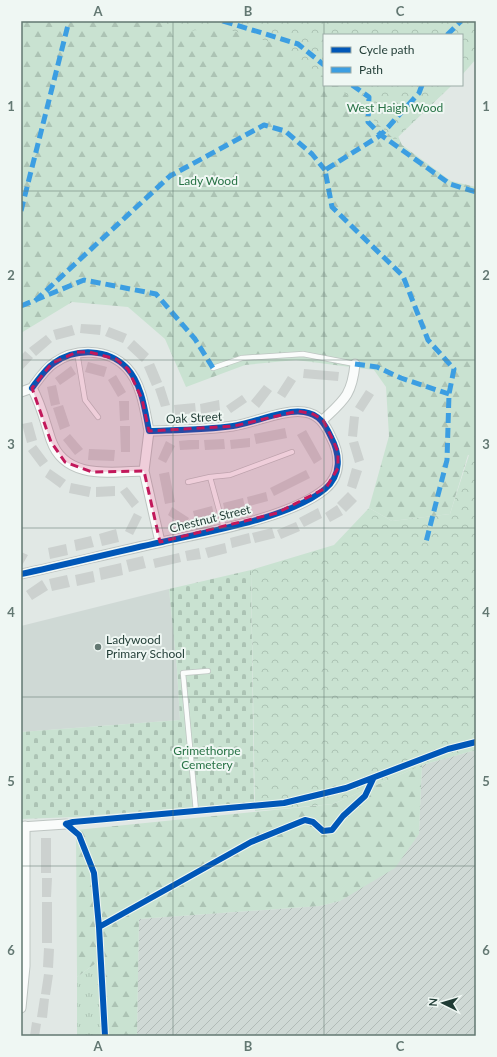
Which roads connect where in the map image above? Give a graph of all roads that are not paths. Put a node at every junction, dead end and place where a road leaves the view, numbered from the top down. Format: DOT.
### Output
graph roads {
  1 [pos="77,352"];
  2 [pos="355,364"];
  3 [pos="213,368"];
  4 [pos="32,388"];
  5 [pos="21,392"];
  6 [pos="98,417"];
  7 [pos="323,420"];
  8 [pos="148,431"];
  9 [pos="292,452"];
  10 [pos="144,471"];
  11 [pos="210,477"];
  12 [pos="188,482"];
  13 [pos="224,528"];
  14 [pos="160,542"];
  15 [pos="21,574"];
  16 [pos="208,671"];
  17 [pos="66,824"];
  18 [pos="23,826"];
  19 [pos="23,920"];
  20 [pos="21,1008"];
  1 -- 4 [label="street"];
  1 -- 6 [label="lane"];
  1 -- 8 [label="street"];
  2 -- 3 [label="lane"];
  2 -- 7 [label="street"];
  4 -- 5 [label="street"];
  4 -- 10 [label="street"];
  7 -- 8 [label="street, Oak Street"];
  7 -- 13 [label="street, Chestnut Street"];
  8 -- 10 [label="street"];
  9 -- 11 [label="lane"];
  10 -- 14 [label="street"];
  11 -- 12 [label="lane"];
  11 -- 13 [label="lane"];
  13 -- 14 [label="street, Chestnut Street"];
  14 -- 15 [label="street, Chestnut Street"];
  16 -- 17 [label="lane"];
  17 -- 18 [label="street"];
  18 -- 19 [label="street"];
  19 -- 20 [label="street"];
}
